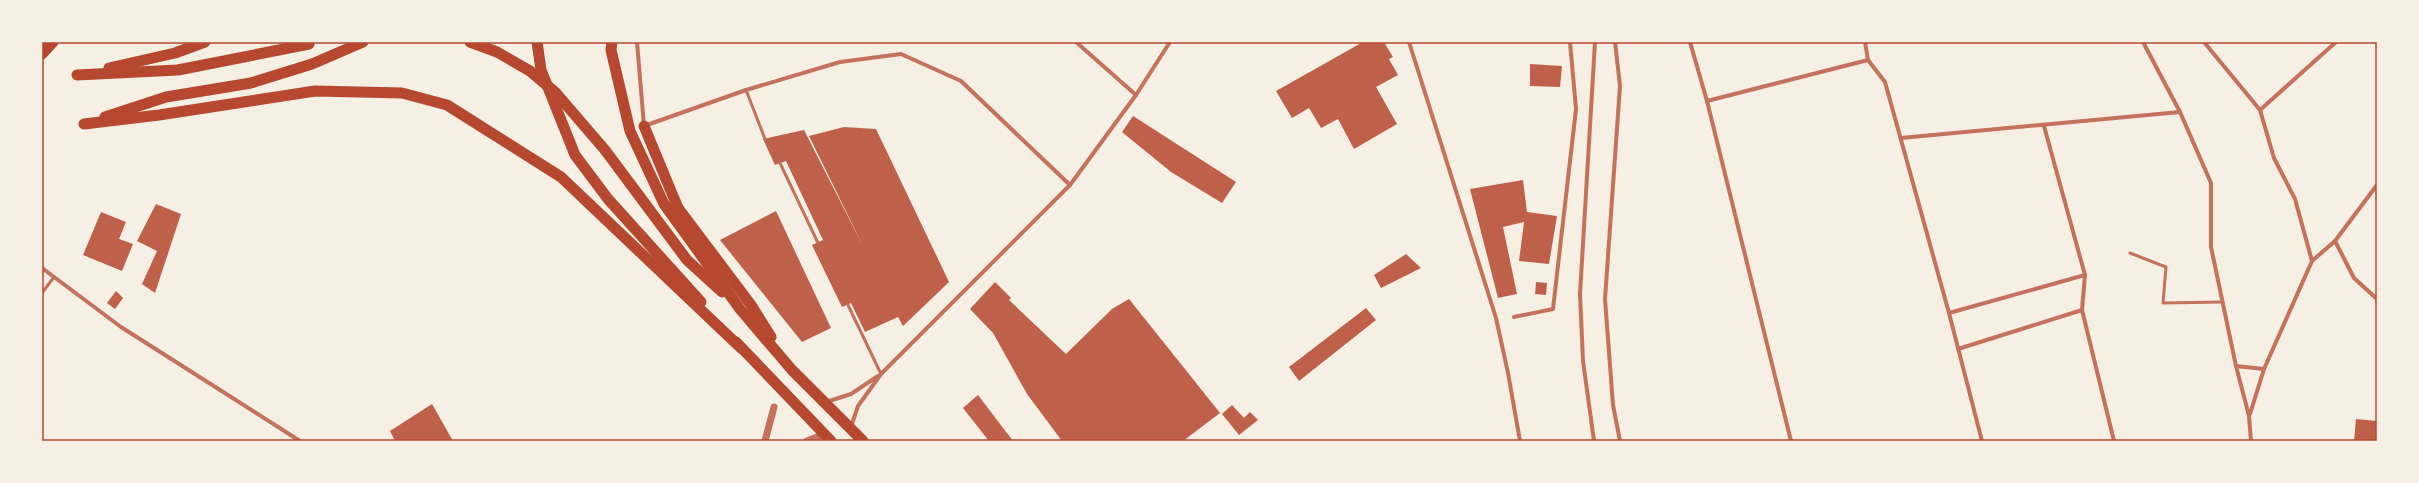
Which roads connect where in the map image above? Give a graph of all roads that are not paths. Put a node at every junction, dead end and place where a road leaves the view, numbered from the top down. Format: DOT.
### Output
graph roads {
  1 [pos="53,42"];
  2 [pos="205,42"];
  3 [pos="363,42"];
  4 [pos="470,42"];
  5 [pos="537,42"];
  6 [pos="612,42"];
  7 [pos="637,42"];
  8 [pos="1076,42"];
  9 [pos="1170,42"];
  10 [pos="1409,42"];
  11 [pos="1570,42"];
  12 [pos="1595,42"];
  13 [pos="1615,42"];
  14 [pos="1690,42"];
  15 [pos="1865,42"];
  16 [pos="2143,42"];
  17 [pos="2204,42"];
  18 [pos="2336,42"];
  19 [pos="309,44"];
  20 [pos="42,54"];
  21 [pos="1868,60"];
  22 [pos="746,90"];
  23 [pos="1136,95"];
  24 [pos="1707,101"];
  25 [pos="2260,110"];
  26 [pos="2180,112"];
  27 [pos="644,126"];
  28 [pos="2044,126"];
  29 [pos="1901,138"];
  30 [pos="765,139"];
  31 [pos="780,163"];
  32 [pos="1070,185"];
  33 [pos="2377,185"];
  34 [pos="2335,241"];
  35 [pos="818,243"];
  36 [pos="2130,253"];
  37 [pos="2312,261"];
  38 [pos="42,268"];
  39 [pos="2085,275"];
  40 [pos="54,277"];
  41 [pos="42,293"];
  42 [pos="2377,299"];
  43 [pos="2224,302"];
  44 [pos="848,305"];
  45 [pos="740,309"];
  46 [pos="2082,310"];
  47 [pos="1949,313"];
  48 [pos="1514,318"];
  49 [pos="741,348"];
  50 [pos="1958,348"];
  51 [pos="2236,366"];
  52 [pos="2264,369"];
  53 [pos="792,370"];
  54 [pos="881,374"];
  55 [pos="824,403"];
  56 [pos="774,407"];
  57 [pos="2250,416"];
  58 [pos="850,429"];
  59 [pos="828,438"];
  60 [pos="300,441"];
  61 [pos="765,441"];
  62 [pos="807,441"];
  63 [pos="863,441"];
  64 [pos="1520,441"];
  65 [pos="1594,441"];
  66 [pos="1620,441"];
  67 [pos="1791,441"];
  68 [pos="1982,441"];
  69 [pos="2114,441"];
  70 [pos="2251,441"];
  1 -- 20 [label="highway"];
  2 -- 19 [label="highway"];
  3 -- 49 [label="highway"];
  4 -- 45 [label="highway"];
  5 -- 49 [label="highway"];
  6 -- 45 [label="highway"];
  7 -- 27 [label="street"];
  8 -- 23 [label="street"];
  9 -- 23 [label="street"];
  10 -- 64 [label="street"];
  11 -- 48 [label="street"];
  12 -- 65 [label="street"];
  13 -- 66 [label="street"];
  14 -- 24 [label="street"];
  15 -- 21 [label="street"];
  16 -- 26 [label="street"];
  17 -- 25 [label="street"];
  18 -- 25 [label="street"];
  21 -- 24 [label="street"];
  21 -- 29 [label="street"];
  22 -- 27 [label="street"];
  22 -- 30 [label="lane"];
  22 -- 32 [label="street"];
  23 -- 32 [label="street"];
  24 -- 67 [label="street"];
  25 -- 37 [label="street"];
  26 -- 28 [label="street"];
  26 -- 43 [label="street"];
  27 -- 53 [label="highway"];
  28 -- 29 [label="street"];
  28 -- 39 [label="street"];
  29 -- 47 [label="street"];
  31 -- 35 [label="lane"];
  32 -- 54 [label="street"];
  33 -- 34 [label="street"];
  34 -- 37 [label="street"];
  34 -- 42 [label="street"];
  36 -- 43 [label="lane"];
  37 -- 52 [label="street"];
  38 -- 40 [label="street"];
  39 -- 46 [label="street"];
  39 -- 47 [label="street"];
  40 -- 41 [label="lane"];
  40 -- 60 [label="street"];
  43 -- 51 [label="street"];
  44 -- 54 [label="lane"];
  45 -- 53 [label="highway"];
  46 -- 50 [label="street"];
  46 -- 69 [label="street"];
  47 -- 50 [label="street"];
  49 -- 59 [label="highway"];
  50 -- 68 [label="street"];
  51 -- 52 [label="street"];
  51 -- 57 [label="street"];
  52 -- 57 [label="street"];
  53 -- 55 [label="highway"];
  54 -- 55 [label="street"];
  54 -- 58 [label="street"];
  55 -- 58 [label="highway"];
  56 -- 61 [label="street"];
  57 -- 70 [label="street"];
  58 -- 63 [label="highway"];
  59 -- 62 [label="street"];
}
